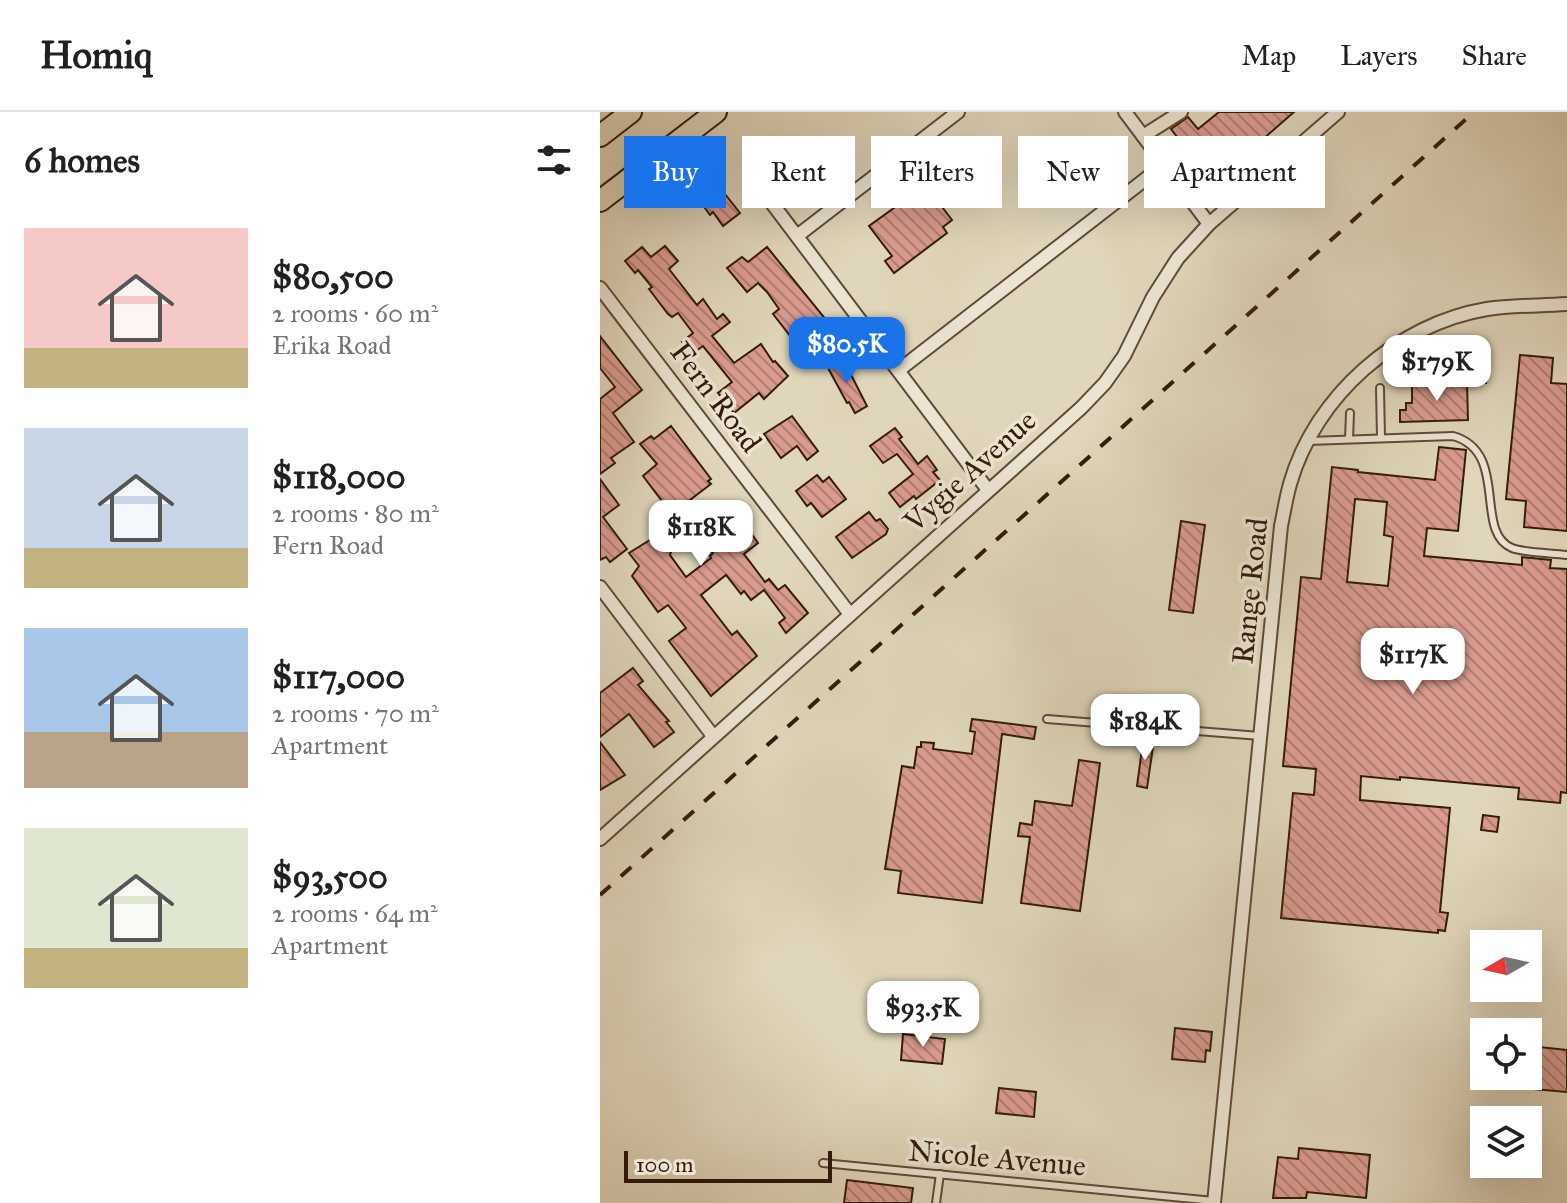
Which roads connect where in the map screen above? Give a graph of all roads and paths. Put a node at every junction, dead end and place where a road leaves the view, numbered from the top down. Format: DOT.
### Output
graph roads {
  1 [pos="631,112"];
  2 [pos="716,112"];
  3 [pos="958,112"];
  4 [pos="1125,112"];
  5 [pos="1181,112"];
  6 [pos="1338,112"];
  7 [pos="600,136"];
  8 [pos="1143,136"];
  9 [pos="1144,180"];
  10 [pos="600,201"];
  11 [pos="776,208"];
  12 [pos="1197,208"];
  13 [pos="1209,224"];
  14 [pos="797,236"];
  15 [pos="600,288"];
  16 [pos="1567,304"];
  17 [pos="899,370"];
  18 [pos="1380,388"];
  19 [pos="1350,413"];
  20 [pos="1381,438"];
  21 [pos="1349,439"];
  22 [pos="1308,441"];
  23 [pos="988,490"];
  24 [pos="1567,555"];
  25 [pos="600,587"];
  26 [pos="849,613"];
  27 [pos="1047,719"];
  28 [pos="713,736"];
  29 [pos="1260,736"];
  30 [pos="600,839"];
  31 [pos="823,1163"];
  32 [pos="940,1174"];
  33 [pos="1214,1202"];
  34 [pos="936,1203"];
  1 -- 7 [label="main road"];
  2 -- 10 [label="main road"];
  3 -- 14 [label="street"];
  4 -- 8 [label="street"];
  5 -- 8 [label="street"];
  6 -- 13 [label="street, Vygie Avenue"];
  9 -- 17 [label="street"];
  11 -- 14 [label="street"];
  12 -- 13 [label="street"];
  13 -- 23 [label="street, Vygie Avenue"];
  14 -- 17 [label="street"];
  15 -- 26 [label="street, Fern Road"];
  16 -- 22 [label="street, Range Road"];
  17 -- 23 [label="street"];
  18 -- 20 [label="lane"];
  19 -- 21 [label="lane"];
  20 -- 21 [label="lane"];
  20 -- 24 [label="lane"];
  21 -- 22 [label="lane"];
  22 -- 29 [label="street, Range Road"];
  23 -- 26 [label="street, Vygie Avenue"];
  25 -- 28 [label="street"];
  26 -- 28 [label="street, Vygie Avenue"];
  27 -- 29 [label="lane"];
  28 -- 30 [label="street, Vygie Avenue"];
  29 -- 33 [label="street, Range Road"];
  31 -- 32 [label="lane, Nicole Avenue"];
  32 -- 33 [label="lane, Nicole Avenue"];
  32 -- 34 [label="lane"];
}
